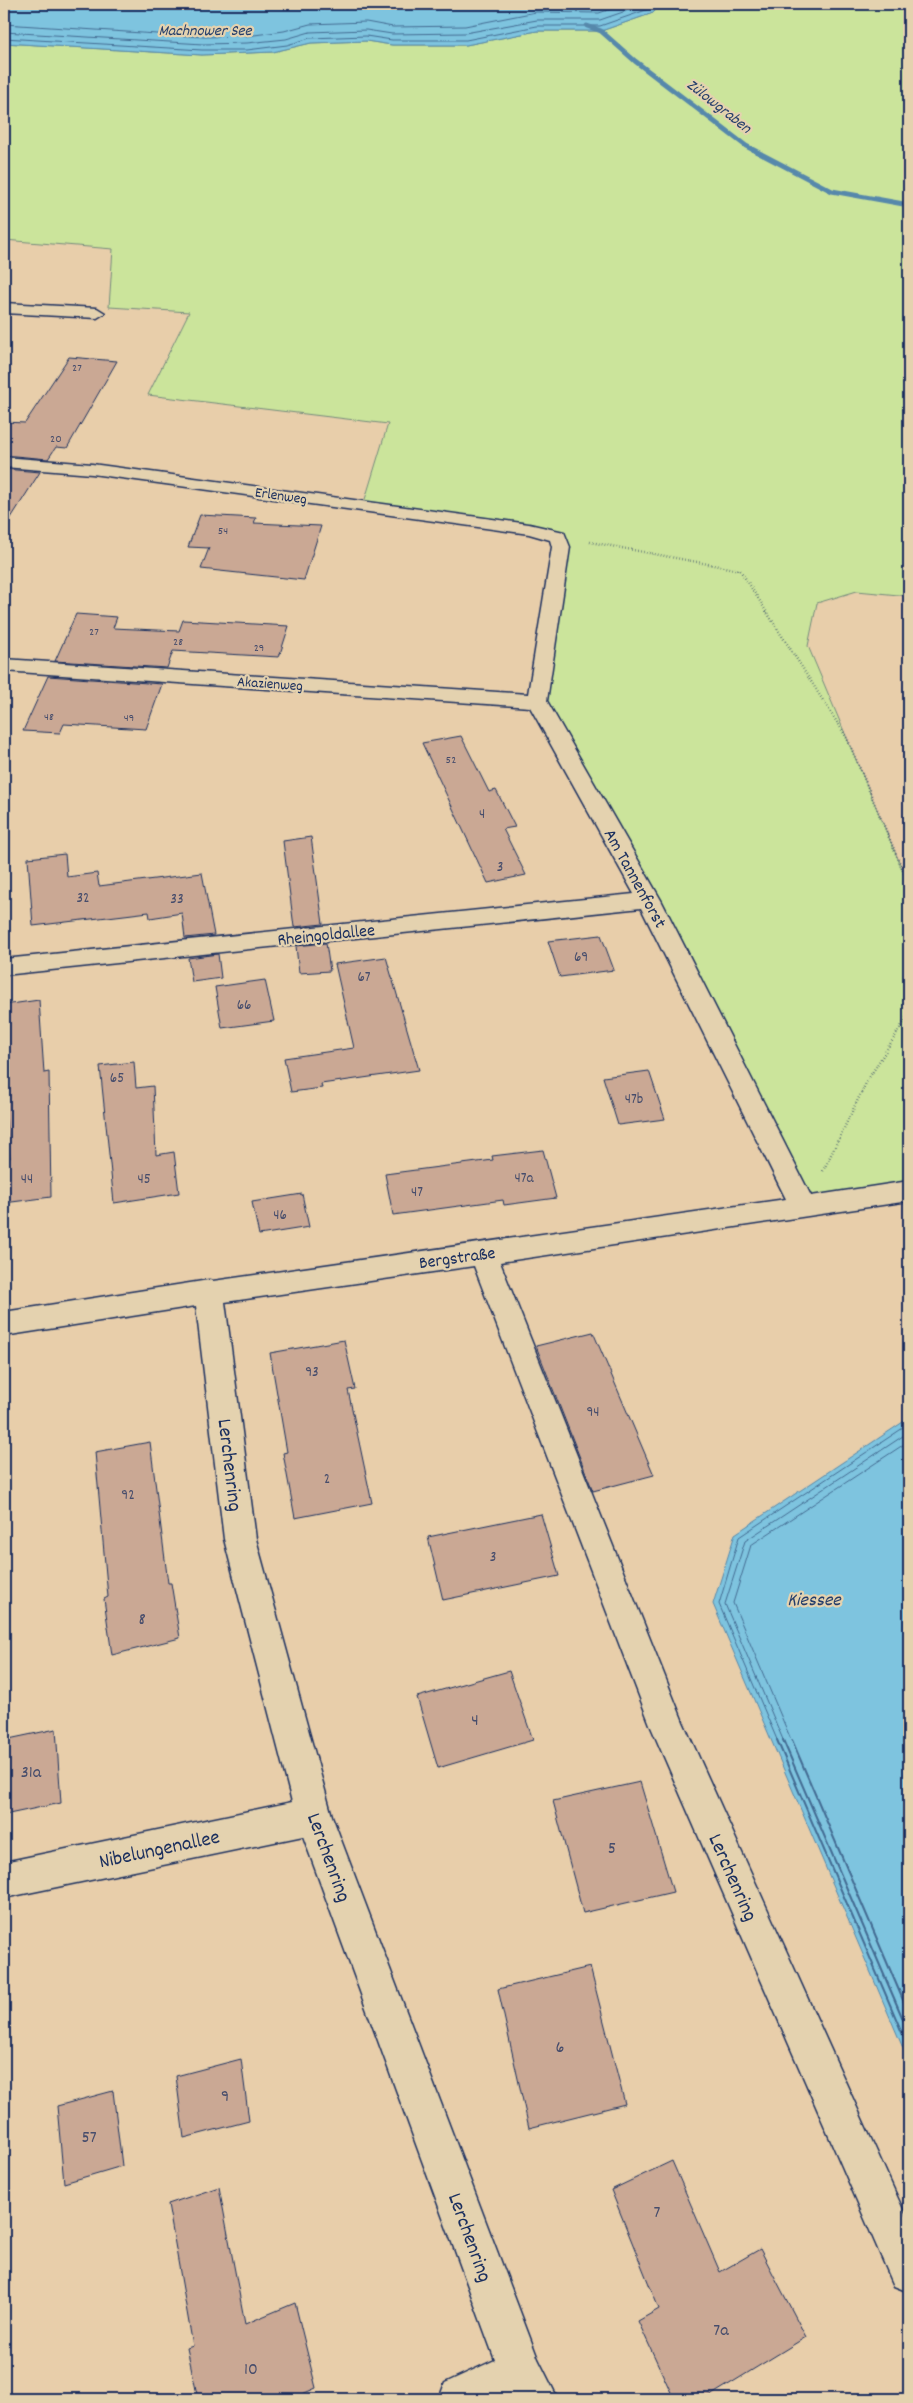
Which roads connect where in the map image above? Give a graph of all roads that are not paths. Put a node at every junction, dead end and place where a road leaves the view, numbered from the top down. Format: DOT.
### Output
graph roads {
  1 [pos="4,308"];
  2 [pos="97,313"];
  3 [pos="4,462"];
  4 [pos="4,665"];
  5 [pos="537,701"];
  6 [pos="649,900"];
  7 [pos="4,967"];
  8 [pos="909,1191"];
  9 [pos="804,1208"];
  10 [pos="483,1254"];
  11 [pos="209,1291"];
  12 [pos="4,1324"];
  13 [pos="314,1816"];
  14 [pos="4,1880"];
  15 [pos="909,2271"];
  16 [pos="529,2385"];
  17 [pos="462,2399"];
  1 -- 2 [label="street"];
  3 -- 5 [label="street, Erlenweg"];
  4 -- 5 [label="street, Akazienweg"];
  5 -- 6 [label="street, Am Tannenforst"];
  6 -- 7 [label="street, Rheingoldallee"];
  6 -- 9 [label="street, Am Tannenforst"];
  8 -- 9 [label="street, Bergstraße"];
  9 -- 10 [label="street, Bergstraße"];
  10 -- 11 [label="street, Bergstraße"];
  10 -- 15 [label="street, Lerchenring"];
  11 -- 12 [label="street, Bergstraße"];
  11 -- 13 [label="street, Lerchenring"];
  13 -- 14 [label="street, Nibelungenallee"];
  13 -- 16 [label="street, Lerchenring"];
  16 -- 17 [label="street"];
}
